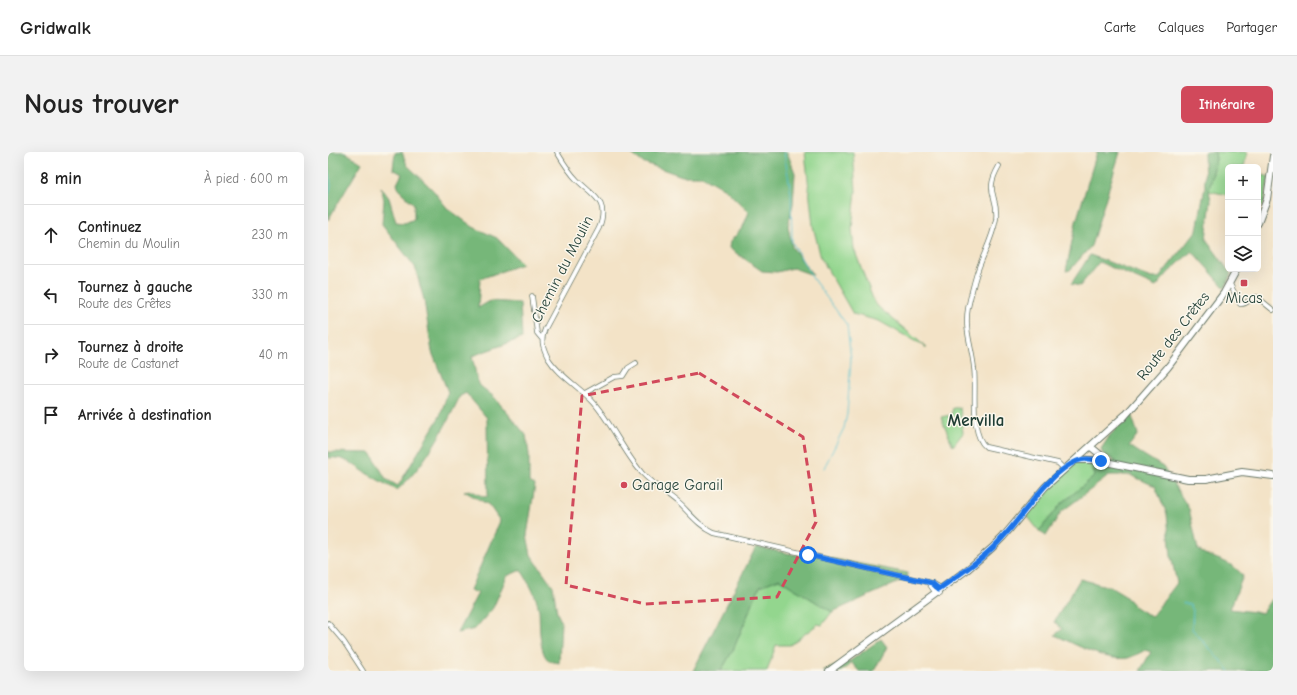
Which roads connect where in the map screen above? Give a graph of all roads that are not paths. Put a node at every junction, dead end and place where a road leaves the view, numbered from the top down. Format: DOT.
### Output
graph roads {
  1 [pos="557,152"];
  2 [pos="1273,156"];
  3 [pos="999,166"];
  4 [pos="1261,215"];
  5 [pos="1236,272"];
  6 [pos="1230,284"];
  7 [pos="532,296"];
  8 [pos="1273,310"];
  9 [pos="542,339"];
  10 [pos="636,364"];
  11 [pos="585,393"];
  12 [pos="1125,416"];
  13 [pos="1100,443"];
  14 [pos="1092,449"];
  15 [pos="1098,457"];
  16 [pos="1078,460"];
  17 [pos="1064,469"];
  18 [pos="1273,476"];
  19 [pos="938,591"];
  20 [pos="328,623"];
  21 [pos="363,671"];
  22 [pos="829,671"];
  1 -- 9 [label="street, Chemin du Moulin"];
  2 -- 4 [label="street"];
  3 -- 17 [label="street"];
  5 -- 6 [label="street, Route des Crêtes"];
  6 -- 8 [label="street"];
  6 -- 12 [label="street, Route des Crêtes"];
  7 -- 9 [label="street"];
  9 -- 11 [label="street, Chemin du Moulin"];
  10 -- 11 [label="street"];
  11 -- 19 [label="street, Chemin du Moulin"];
  12 -- 13 [label="street, Route des Crêtes"];
  12 -- 14 [label="street, Route des Crêtes"];
  13 -- 14 [label="street, Route des Crêtes"];
  13 -- 15 [label="street"];
  14 -- 15 [label="street"];
  14 -- 16 [label="street, Route des Crêtes"];
  14 -- 17 [label="street, Route des Crêtes"];
  15 -- 16 [label="street"];
  15 -- 18 [label="street"];
  16 -- 17 [label="street, Route des Crêtes"];
  17 -- 19 [label="street, Route des Crêtes"];
  19 -- 22 [label="street, Route des Crêtes"];
  20 -- 21 [label="street"];
}
